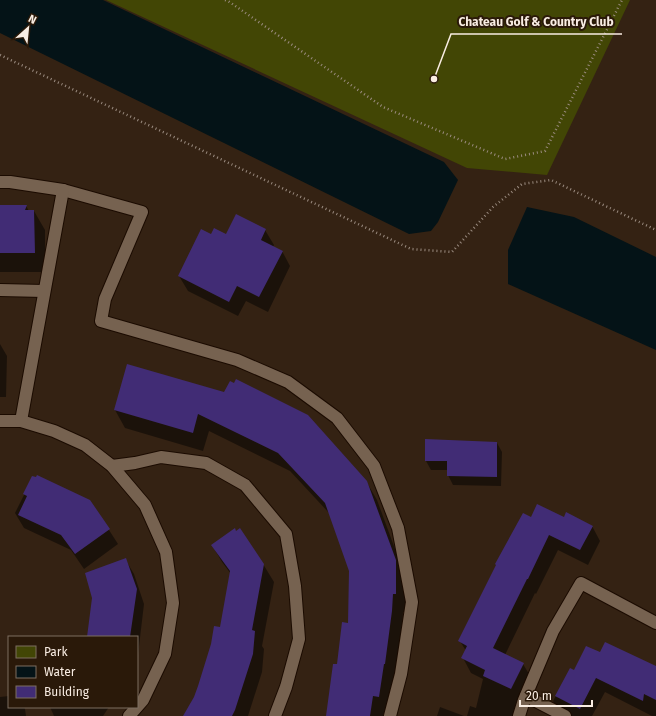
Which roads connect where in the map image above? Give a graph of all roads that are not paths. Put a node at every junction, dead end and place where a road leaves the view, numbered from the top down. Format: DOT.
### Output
graph roads {
  1 [pos="0,182"];
  2 [pos="63,190"];
  3 [pos="0,290"];
  4 [pos="44,292"];
  5 [pos="0,421"];
  6 [pos="21,421"];
  7 [pos="112,466"];
  8 [pos="656,623"];
  9 [pos="526,696"];
  10 [pos="138,706"];
  11 [pos="136,708"];
  12 [pos="129,716"];
  13 [pos="275,716"];
  14 [pos="390,716"];
  15 [pos="519,716"];
  16 [pos="565,716"];
  1 -- 2 [label="lane"];
  2 -- 4 [label="lane"];
  2 -- 14 [label="lane"];
  3 -- 4 [label="lane"];
  4 -- 6 [label="lane"];
  5 -- 6 [label="lane"];
  6 -- 7 [label="lane"];
  7 -- 10 [label="lane"];
  7 -- 13 [label="lane"];
  8 -- 9 [label="lane"];
  9 -- 15 [label="lane"];
  9 -- 16 [label="lane"];
  11 -- 12 [label="lane"];
}
